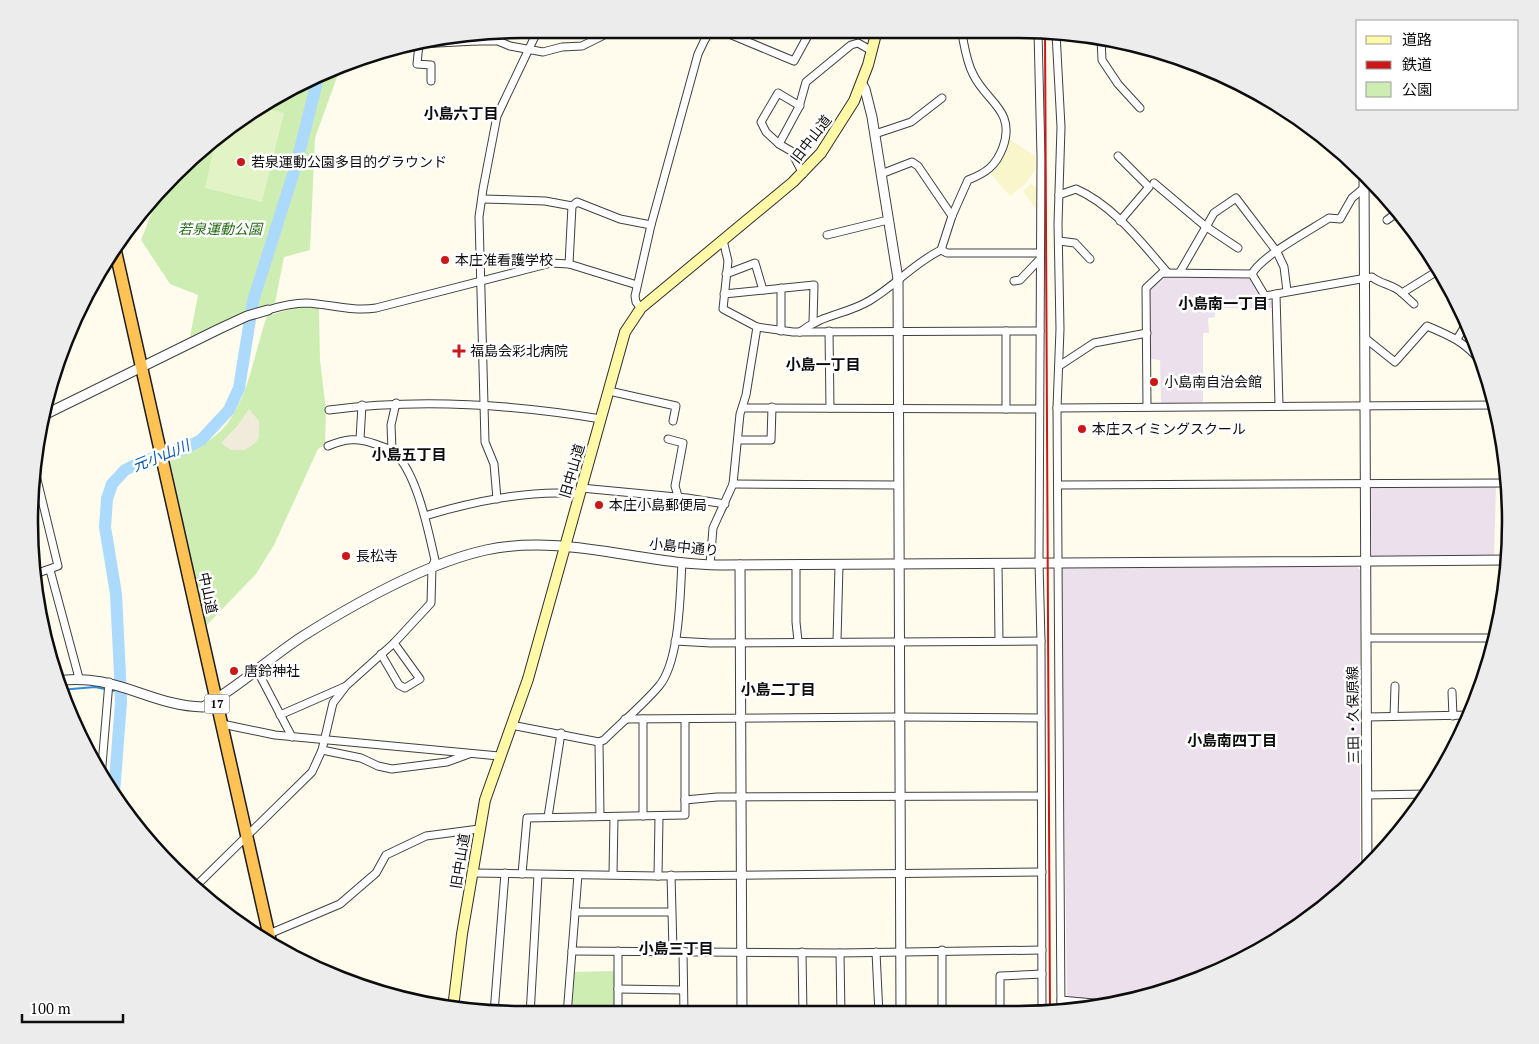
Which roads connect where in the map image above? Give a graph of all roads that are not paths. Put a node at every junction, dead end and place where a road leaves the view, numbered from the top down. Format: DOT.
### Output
graph roads {
  1 [pos="534,38"];
  2 [pos="598,38"];
  3 [pos="706,38"];
  4 [pos="739,38"];
  5 [pos="806,38"];
  6 [pos="875,38"];
  7 [pos="963,38"];
  8 [pos="1038,39"];
  9 [pos="1056,40"];
  10 [pos="476,41"];
  11 [pos="462,42"];
  12 [pos="1101,45"];
  13 [pos="418,49"];
  14 [pos="528,49"];
  15 [pos="872,51"];
  16 [pos="431,80"];
  17 [pos="862,84"];
  18 [pos="942,98"];
  19 [pos="800,106"];
  20 [pos="1140,108"];
  21 [pos="875,134"];
  22 [pos="779,144"];
  23 [pos="1118,156"];
  24 [pos="803,174"];
  25 [pos="881,174"];
  26 [pos="1154,183"];
  27 [pos="1364,184"];
  28 [pos="1364,188"];
  29 [pos="1059,195"];
  30 [pos="482,199"];
  31 [pos="572,206"];
  32 [pos="952,216"];
  33 [pos="1392,216"];
  34 [pos="888,220"];
  35 [pos="1387,220"];
  36 [pos="1120,221"];
  37 [pos="651,226"];
  38 [pos="1205,226"];
  39 [pos="827,235"];
  40 [pos="722,240"];
  41 [pos="1058,241"];
  42 [pos="1238,248"];
  43 [pos="941,250"];
  44 [pos="1277,252"];
  45 [pos="1040,256"];
  46 [pos="117,257"];
  47 [pos="1090,258"];
  48 [pos="569,264"];
  49 [pos="1167,272"];
  50 [pos="1180,272"];
  51 [pos="726,274"];
  52 [pos="1252,274"];
  53 [pos="1433,274"];
  54 [pos="1365,278"];
  55 [pos="898,279"];
  56 [pos="482,280"];
  57 [pos="1014,281"];
  58 [pos="636,285"];
  59 [pos="781,288"];
  60 [pos="763,290"];
  61 [pos="1287,292"];
  62 [pos="1402,293"];
  63 [pos="724,294"];
  64 [pos="1276,294"];
  65 [pos="1414,304"];
  66 [pos="641,308"];
  67 [pos="268,310"];
  68 [pos="813,322"];
  69 [pos="757,327"];
  70 [pos="781,331"];
  71 [pos="829,331"];
  72 [pos="1006,331"];
  73 [pos="1040,331"];
  74 [pos="1462,331"];
  75 [pos="800,332"];
  76 [pos="898,332"];
  77 [pos="1147,333"];
  78 [pos="1365,338"];
  79 [pos="1457,339"];
  80 [pos="1469,347"];
  81 [pos="1059,366"];
  82 [pos="142,368"];
  83 [pos="609,391"];
  84 [pos="396,402"];
  85 [pos="484,405"];
  86 [pos="1487,405"];
  87 [pos="362,406"];
  88 [pos="1278,406"];
  89 [pos="772,407"];
  90 [pos="1147,407"];
  91 [pos="1366,407"];
  92 [pos="743,408"];
  93 [pos="830,408"];
  94 [pos="1057,408"];
  95 [pos="900,409"];
  96 [pos="1006,409"];
  97 [pos="1039,409"];
  98 [pos="329,410"];
  99 [pos="51,412"];
  100 [pos="601,419"];
  101 [pos="673,421"];
  102 [pos="360,439"];
  103 [pos="668,439"];
  104 [pos="739,440"];
  105 [pos="328,446"];
  106 [pos="392,450"];
  107 [pos="1499,483"];
  108 [pos="733,484"];
  109 [pos="1366,484"];
  110 [pos="1059,485"];
  111 [pos="898,486"];
  112 [pos="39,488"];
  113 [pos="580,491"];
  114 [pos="678,496"];
  115 [pos="497,499"];
  116 [pos="725,504"];
  117 [pos="426,516"];
  118 [pos="565,546"];
  119 [pos="1499,560"];
  120 [pos="1366,561"];
  121 [pos="682,562"];
  122 [pos="1039,562"];
  123 [pos="1057,562"];
  124 [pos="901,563"];
  125 [pos="839,564"];
  126 [pos="998,564"];
  127 [pos="710,565"];
  128 [pos="740,565"];
  129 [pos="796,565"];
  130 [pos="432,567"];
  131 [pos="50,570"];
  132 [pos="41,572"];
  133 [pos="1366,638"];
  134 [pos="1487,638"];
  135 [pos="675,641"];
  136 [pos="798,641"];
  137 [pos="837,641"];
  138 [pos="999,641"];
  139 [pos="1041,641"];
  140 [pos="899,642"];
  141 [pos="394,643"];
  142 [pos="740,643"];
  143 [pos="381,654"];
  144 [pos="257,670"];
  145 [pos="78,678"];
  146 [pos="64,680"];
  147 [pos="112,683"];
  148 [pos="346,686"];
  149 [pos="1395,686"];
  150 [pos="1452,692"];
  151 [pos="216,700"];
  152 [pos="280,715"];
  153 [pos="1394,716"];
  154 [pos="1453,716"];
  155 [pos="1461,716"];
  156 [pos="901,717"];
  157 [pos="1367,717"];
  158 [pos="741,718"];
  159 [pos="1041,718"];
  160 [pos="643,719"];
  161 [pos="684,719"];
  162 [pos="625,720"];
  163 [pos="222,724"];
  164 [pos="511,725"];
  165 [pos="561,733"];
  166 [pos="292,737"];
  167 [pos="324,738"];
  168 [pos="599,742"];
  169 [pos="322,750"];
  170 [pos="474,753"];
  171 [pos="499,756"];
  172 [pos="103,766"];
  173 [pos="1418,794"];
  174 [pos="1368,795"];
  175 [pos="900,796"];
  176 [pos="1041,796"];
  177 [pos="742,797"];
  178 [pos="685,800"];
  179 [pos="600,816"];
  180 [pos="643,816"];
  181 [pos="548,817"];
  182 [pos="614,817"];
  183 [pos="659,817"];
  184 [pos="479,829"];
  185 [pos="246,836"];
  186 [pos="1367,857"];
  187 [pos="1042,872"];
  188 [pos="472,873"];
  189 [pos="505,873"];
  190 [pos="901,873"];
  191 [pos="522,874"];
  192 [pos="613,874"];
  193 [pos="538,875"];
  194 [pos="578,875"];
  195 [pos="671,875"];
  196 [pos="742,875"];
  197 [pos="658,876"];
  198 [pos="199,883"];
  199 [pos="574,912"];
  200 [pos="671,912"];
  201 [pos="269,935"];
  202 [pos="273,938"];
  203 [pos="673,950"];
  204 [pos="942,950"];
  205 [pos="1042,950"];
  206 [pos="572,951"];
  207 [pos="684,951"];
  208 [pos="742,951"];
  209 [pos="901,951"];
  210 [pos="618,952"];
  211 [pos="802,952"];
  212 [pos="876,952"];
  213 [pos="840,953"];
  214 [pos="1042,974"];
  215 [pos="618,989"];
  216 [pos="683,990"];
  217 [pos="1061,1000"];
  218 [pos="454,1001"];
  219 [pos="1081,1002"];
  220 [pos="1061,1004"];
  221 [pos="495,1005"];
  222 [pos="1042,1005"];
  223 [pos="531,1006"];
  224 [pos="568,1006"];
  225 [pos="618,1006"];
  226 [pos="684,1006"];
  227 [pos="742,1006"];
  228 [pos="802,1006"];
  229 [pos="842,1006"];
  230 [pos="879,1006"];
  231 [pos="902,1006"];
  232 [pos="942,1006"];
  233 [pos="1000,1006"];
  1 -- 14 [label="street"];
  2 -- 14 [label="street"];
  3 -- 37 [label="street"];
  4 -- 5 [label="street"];
  6 -- 15 [label="main road, 旧中山道"];
  7 -- 32 [label="street"];
  8 -- 45 [label="street"];
  9 -- 29 [label="street"];
  10 -- 11 [label="street"];
  10 -- 14 [label="street"];
  12 -- 20 [label="street"];
  13 -- 16 [label="street"];
  14 -- 30 [label="street"];
  15 -- 17 [label="main road, 旧中山道"];
  15 -- 19 [label="street"];
  17 -- 21 [label="street"];
  17 -- 24 [label="main road, 旧中山道"];
  18 -- 21 [label="street"];
  19 -- 22 [label="street"];
  19 -- 22 [label="street"];
  21 -- 25 [label="street"];
  22 -- 24 [label="street"];
  23 -- 36 [label="street"];
  24 -- 40 [label="main road, 旧中山道"];
  25 -- 32 [label="street"];
  25 -- 34 [label="street"];
  26 -- 38 [label="street"];
  27 -- 28 [label="street, 三田・久保原線"];
  28 -- 44 [label="street"];
  28 -- 54 [label="street, 三田・久保原線"];
  29 -- 36 [label="street"];
  29 -- 41 [label="street"];
  30 -- 31 [label="street"];
  30 -- 56 [label="street"];
  31 -- 37 [label="street"];
  31 -- 48 [label="street"];
  32 -- 43 [label="street"];
  33 -- 35 [label="street"];
  34 -- 39 [label="street"];
  34 -- 55 [label="street"];
  36 -- 49 [label="street"];
  37 -- 58 [label="street"];
  38 -- 42 [label="street"];
  38 -- 44 [label="street"];
  38 -- 50 [label="street"];
  40 -- 51 [label="street"];
  40 -- 66 [label="main road, 旧中山道"];
  41 -- 47 [label="street"];
  41 -- 81 [label="street"];
  43 -- 45 [label="street"];
  43 -- 55 [label="street"];
  44 -- 52 [label="street"];
  44 -- 61 [label="street"];
  45 -- 57 [label="street"];
  45 -- 73 [label="street"];
  46 -- 82 [label="highway, 中山道 / 17"];
  48 -- 56 [label="street"];
  48 -- 58 [label="street"];
  49 -- 50 [label="street"];
  49 -- 77 [label="street"];
  50 -- 52 [label="street"];
  51 -- 60 [label="street"];
  51 -- 63 [label="street"];
  52 -- 64 [label="street"];
  53 -- 62 [label="street"];
  54 -- 61 [label="street"];
  54 -- 62 [label="street"];
  54 -- 78 [label="street, 三田・久保原線"];
  55 -- 68 [label="street"];
  55 -- 76 [label="street"];
  56 -- 67 [label="street"];
  56 -- 85 [label="street"];
  58 -- 66 [label="street"];
  59 -- 60 [label="street"];
  59 -- 68 [label="street"];
  59 -- 70 [label="street"];
  60 -- 63 [label="street"];
  61 -- 64 [label="street"];
  62 -- 65 [label="street"];
  63 -- 69 [label="street"];
  64 -- 88 [label="street"];
  66 -- 83 [label="main road, 旧中山道"];
  67 -- 82 [label="street"];
  68 -- 75 [label="street"];
  69 -- 70 [label="street"];
  69 -- 92 [label="street"];
  70 -- 75 [label="street"];
  71 -- 75 [label="street"];
  71 -- 76 [label="street"];
  71 -- 93 [label="street"];
  72 -- 73 [label="street"];
  72 -- 76 [label="street"];
  72 -- 96 [label="street"];
  73 -- 97 [label="street"];
  74 -- 79 [label="street"];
  76 -- 95 [label="street"];
  77 -- 81 [label="street"];
  77 -- 90 [label="street"];
  78 -- 79 [label="street"];
  78 -- 91 [label="street, 三田・久保原線"];
  79 -- 80 [label="street"];
  81 -- 94 [label="street"];
  82 -- 99 [label="street"];
  82 -- 151 [label="highway, 中山道 / 17"];
  83 -- 100 [label="main road, 旧中山道"];
  83 -- 101 [label="street"];
  84 -- 85 [label="street"];
  84 -- 87 [label="street"];
  84 -- 106 [label="street"];
  85 -- 100 [label="street"];
  85 -- 115 [label="street"];
  86 -- 91 [label="street"];
  87 -- 98 [label="street"];
  87 -- 102 [label="street"];
  88 -- 90 [label="street"];
  88 -- 91 [label="street"];
  89 -- 92 [label="street"];
  89 -- 93 [label="street"];
  89 -- 104 [label="street"];
  90 -- 94 [label="street"];
  91 -- 109 [label="street, 三田・久保原線"];
  92 -- 104 [label="street"];
  93 -- 95 [label="street"];
  94 -- 110 [label="street"];
  95 -- 96 [label="street"];
  95 -- 111 [label="street"];
  96 -- 97 [label="street"];
  97 -- 122 [label="street"];
  100 -- 113 [label="main road, 旧中山道"];
  102 -- 105 [label="street"];
  102 -- 106 [label="street"];
  103 -- 114 [label="street"];
  104 -- 108 [label="street"];
  106 -- 117 [label="street"];
  107 -- 109 [label="street"];
  108 -- 111 [label="street"];
  108 -- 116 [label="street"];
  109 -- 110 [label="street"];
  109 -- 120 [label="street, 三田・久保原線"];
  110 -- 123 [label="street"];
  111 -- 124 [label="street"];
  112 -- 131 [label="street"];
  113 -- 114 [label="street"];
  113 -- 115 [label="street"];
  113 -- 118 [label="main road, 旧中山道"];
  114 -- 116 [label="street"];
  115 -- 117 [label="street"];
  116 -- 127 [label="street"];
  117 -- 130 [label="street"];
  118 -- 121 [label="street, 小島中通り"];
  118 -- 130 [label="street, 小島中通り"];
  118 -- 164 [label="main road, 旧中山道"];
  119 -- 120 [label="street, 小島中通り"];
  120 -- 123 [label="street, 小島中通り"];
  120 -- 133 [label="street, 三田・久保原線"];
  121 -- 127 [label="street, 小島中通り"];
  121 -- 135 [label="street"];
  122 -- 123 [label="street, 小島中通り"];
  122 -- 126 [label="street, 小島中通り"];
  122 -- 139 [label="street"];
  123 -- 217 [label="street"];
  124 -- 125 [label="street, 小島中通り"];
  124 -- 126 [label="street, 小島中通り"];
  124 -- 140 [label="street"];
  125 -- 129 [label="street, 小島中通り"];
  125 -- 137 [label="street"];
  126 -- 138 [label="street"];
  127 -- 128 [label="street, 小島中通り"];
  128 -- 129 [label="street, 小島中通り"];
  128 -- 142 [label="street"];
  129 -- 136 [label="street"];
  130 -- 141 [label="street"];
  130 -- 144 [label="street, 小島中通り"];
  131 -- 132 [label="street"];
  131 -- 145 [label="street"];
  133 -- 134 [label="street"];
  133 -- 157 [label="street, 三田・久保原線"];
  135 -- 142 [label="street"];
  135 -- 162 [label="street"];
  136 -- 137 [label="street"];
  136 -- 142 [label="street"];
  137 -- 140 [label="street"];
  138 -- 139 [label="street"];
  138 -- 140 [label="street"];
  139 -- 159 [label="street"];
  140 -- 156 [label="street"];
  141 -- 143 [label="street"];
  141 -- 143 [label="street"];
  142 -- 158 [label="street"];
  143 -- 148 [label="street"];
  144 -- 151 [label="street, 小島中通り"];
  144 -- 152 [label="street"];
  145 -- 146 [label="street"];
  145 -- 147 [label="street"];
  147 -- 151 [label="street"];
  147 -- 172 [label="street"];
  148 -- 152 [label="street"];
  148 -- 167 [label="street"];
  149 -- 153 [label="street"];
  150 -- 154 [label="street"];
  151 -- 163 [label="highway, 中山道 / 17"];
  152 -- 166 [label="street"];
  153 -- 154 [label="street"];
  153 -- 157 [label="street"];
  154 -- 155 [label="street"];
  156 -- 158 [label="street"];
  156 -- 159 [label="street"];
  156 -- 175 [label="street"];
  157 -- 174 [label="street, 三田・久保原線"];
  158 -- 161 [label="street"];
  158 -- 177 [label="street"];
  159 -- 176 [label="street"];
  160 -- 161 [label="street"];
  160 -- 162 [label="street"];
  160 -- 180 [label="street"];
  161 -- 178 [label="street"];
  162 -- 168 [label="street"];
  163 -- 166 [label="street"];
  163 -- 185 [label="highway, 中山道 / 17"];
  164 -- 165 [label="street"];
  164 -- 171 [label="main road, 旧中山道"];
  165 -- 168 [label="street"];
  165 -- 181 [label="street"];
  166 -- 167 [label="street"];
  167 -- 169 [label="street"];
  167 -- 170 [label="street"];
  168 -- 179 [label="street"];
  169 -- 170 [label="street"];
  169 -- 185 [label="street"];
  170 -- 171 [label="street"];
  171 -- 184 [label="main road, 旧中山道"];
  173 -- 174 [label="street"];
  174 -- 186 [label="street, 三田・久保原線"];
  175 -- 176 [label="street"];
  175 -- 177 [label="street"];
  175 -- 190 [label="street"];
  176 -- 187 [label="street"];
  177 -- 178 [label="street"];
  177 -- 196 [label="street"];
  178 -- 183 [label="street"];
  179 -- 181 [label="street"];
  179 -- 182 [label="street"];
  180 -- 182 [label="street"];
  180 -- 183 [label="street"];
  181 -- 191 [label="street"];
  182 -- 192 [label="street"];
  183 -- 197 [label="street"];
  184 -- 188 [label="main road, 旧中山道"];
  184 -- 202 [label="street"];
  185 -- 198 [label="street"];
  185 -- 201 [label="highway, 中山道 / 17"];
  187 -- 190 [label="street"];
  187 -- 205 [label="street"];
  188 -- 189 [label="street"];
  188 -- 218 [label="main road, 旧中山道"];
  189 -- 191 [label="street"];
  189 -- 221 [label="street"];
  190 -- 196 [label="street"];
  190 -- 209 [label="street"];
  191 -- 193 [label="street"];
  192 -- 194 [label="street"];
  192 -- 197 [label="street"];
  193 -- 194 [label="street"];
  193 -- 223 [label="street"];
  194 -- 199 [label="street"];
  195 -- 196 [label="street"];
  195 -- 197 [label="street"];
  195 -- 200 [label="street"];
  196 -- 208 [label="street"];
  199 -- 200 [label="street"];
  199 -- 206 [label="street"];
  200 -- 203 [label="street"];
  203 -- 207 [label="street"];
  203 -- 210 [label="street"];
  204 -- 205 [label="street"];
  204 -- 209 [label="street"];
  204 -- 232 [label="street"];
  205 -- 214 [label="street"];
  206 -- 210 [label="street"];
  206 -- 224 [label="street"];
  207 -- 208 [label="street"];
  207 -- 216 [label="street"];
  208 -- 211 [label="street"];
  208 -- 227 [label="street"];
  209 -- 212 [label="street"];
  209 -- 231 [label="street"];
  210 -- 215 [label="street"];
  211 -- 213 [label="street"];
  211 -- 228 [label="street"];
  212 -- 213 [label="street"];
  212 -- 230 [label="street"];
  213 -- 229 [label="street"];
  214 -- 222 [label="street"];
  214 -- 233 [label="street"];
  215 -- 216 [label="street"];
  215 -- 225 [label="street"];
  216 -- 226 [label="street"];
  217 -- 219 [label="street"];
  217 -- 220 [label="street"];
}
